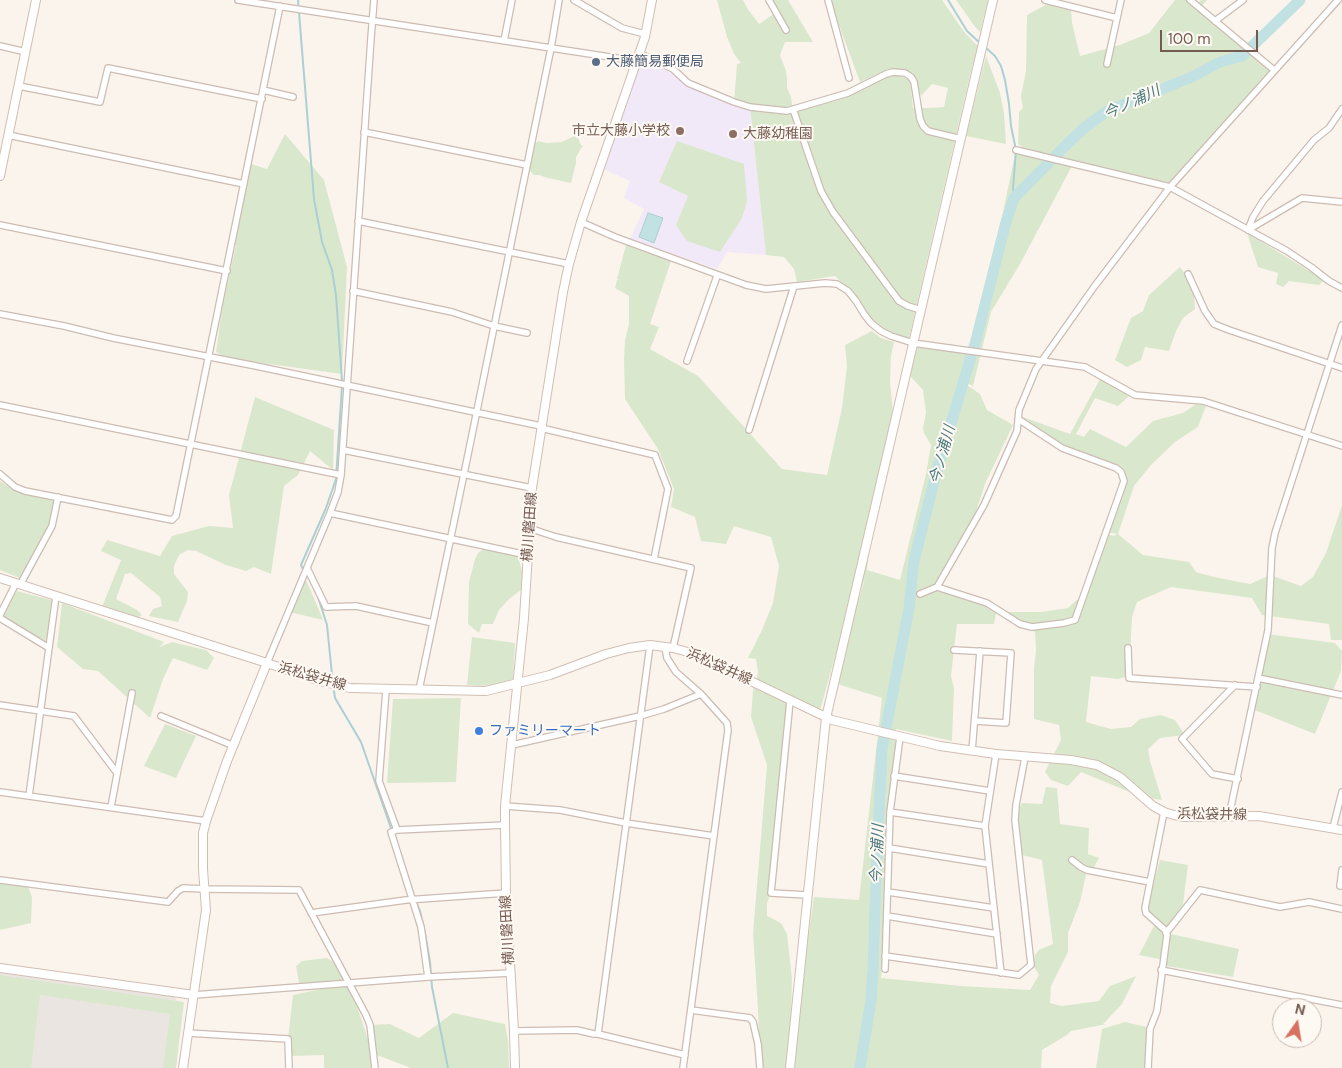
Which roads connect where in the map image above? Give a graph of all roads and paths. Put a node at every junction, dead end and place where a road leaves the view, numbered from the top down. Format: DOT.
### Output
graph roads {
  1 [pos="36,0"];
  2 [pos="238,0"];
  3 [pos="374,0"];
  4 [pos="512,0"];
  5 [pos="559,0"];
  6 [pos="574,0"];
  7 [pos="652,0"];
  8 [pos="768,0"];
  9 [pos="828,0"];
  10 [pos="993,0"];
  11 [pos="1044,0"];
  12 [pos="1121,0"];
  13 [pos="1190,0"];
  14 [pos="1242,0"];
  15 [pos="1338,0"];
  16 [pos="280,6"];
  17 [pos="1117,18"];
  18 [pos="372,21"];
  19 [pos="1215,21"];
  20 [pos="786,30"];
  21 [pos="645,34"];
  22 [pos="504,41"];
  23 [pos="0,46"];
  24 [pos="551,48"];
  25 [pos="26,52"];
  26 [pos="639,53"];
  27 [pos="635,64"];
  28 [pos="1106,64"];
  29 [pos="1274,70"];
  30 [pos="849,78"];
  31 [pos="19,86"];
  32 [pos="263,90"];
  33 [pos="293,97"];
  34 [pos="262,99"];
  35 [pos="792,109"];
  36 [pos="1342,109"];
  37 [pos="364,132"];
  38 [pos="5,137"];
  39 [pos="961,139"];
  40 [pos="1016,150"];
  41 [pos="527,165"];
  42 [pos="0,176"];
  43 [pos="244,184"];
  44 [pos="1170,187"];
  45 [pos="1342,202"];
  46 [pos="358,221"];
  47 [pos="580,222"];
  48 [pos="0,225"];
  49 [pos="1248,230"];
  50 [pos="509,253"];
  51 [pos="569,264"];
  52 [pos="227,270"];
  53 [pos="1188,274"];
  54 [pos="717,276"];
  55 [pos="794,286"];
  56 [pos="1342,288"];
  57 [pos="353,291"];
  58 [pos="921,310"];
  59 [pos="0,314"];
  60 [pos="1342,325"];
  61 [pos="494,326"];
  62 [pos="527,333"];
  63 [pos="913,343"];
  64 [pos="209,358"];
  65 [pos="687,361"];
  66 [pos="1042,361"];
  67 [pos="1329,364"];
  68 [pos="1342,368"];
  69 [pos="347,385"];
  70 [pos="0,406"];
  71 [pos="477,412"];
  72 [pos="1018,418"];
  73 [pos="541,427"];
  74 [pos="749,430"];
  75 [pos="1307,435"];
  76 [pos="191,444"];
  77 [pos="1342,446"];
  78 [pos="343,450"];
  79 [pos="0,474"];
  80 [pos="464,474"];
  81 [pos="341,475"];
  82 [pos="532,488"];
  83 [pos="58,497"];
  84 [pos="330,513"];
  85 [pos="529,528"];
  86 [pos="451,538"];
  87 [pos="527,555"];
  88 [pos="654,559"];
  89 [pos="307,568"];
  90 [pos="0,578"];
  91 [pos="18,584"];
  92 [pos="937,587"];
  93 [pos="920,594"];
  94 [pos="56,596"];
  95 [pos="0,617"];
  96 [pos="433,622"];
  97 [pos="650,645"];
  98 [pos="669,647"];
  99 [pos="49,648"];
  100 [pos="1128,648"];
  101 [pos="954,650"];
  102 [pos="980,651"];
  103 [pos="267,663"];
  104 [pos="1258,678"];
  105 [pos="518,684"];
  106 [pos="1235,685"];
  107 [pos="1257,686"];
  108 [pos="386,690"];
  109 [pos="419,690"];
  110 [pos="132,693"];
  111 [pos="702,694"];
  112 [pos="1342,696"];
  113 [pos="790,700"];
  114 [pos="0,706"];
  115 [pos="40,712"];
  116 [pos="161,716"];
  117 [pos="640,716"];
  118 [pos="826,718"];
  119 [pos="975,721"];
  120 [pos="900,737"];
  121 [pos="512,745"];
  122 [pos="234,746"];
  123 [pos="972,751"];
  124 [pos="996,754"];
  125 [pos="1025,757"];
  126 [pos="117,773"];
  127 [pos="894,776"];
  128 [pos="1238,779"];
  129 [pos="990,791"];
  130 [pos="0,792"];
  131 [pos="1342,792"];
  132 [pos="29,796"];
  133 [pos="505,806"];
  134 [pos="111,807"];
  135 [pos="890,812"];
  136 [pos="1164,812"];
  137 [pos="1230,816"];
  138 [pos="206,820"];
  139 [pos="626,824"];
  140 [pos="505,825"];
  141 [pos="985,826"];
  142 [pos="1333,828"];
  143 [pos="1342,830"];
  144 [pos="395,831"];
  145 [pos="714,836"];
  146 [pos="889,848"];
  147 [pos="1072,860"];
  148 [pos="989,864"];
  149 [pos="1342,870"];
  150 [pos="0,880"];
  151 [pos="1150,882"];
  152 [pos="1342,886"];
  153 [pos="205,889"];
  154 [pos="888,892"];
  155 [pos="506,893"];
  156 [pos="808,895"];
  157 [pos="412,900"];
  158 [pos="994,908"];
  159 [pos="1342,909"];
  160 [pos="311,913"];
  161 [pos="887,916"];
  162 [pos="1166,933"];
  163 [pos="997,934"];
  164 [pos="885,956"];
  165 [pos="0,968"];
  166 [pos="885,969"];
  167 [pos="1162,970"];
  168 [pos="511,973"];
  169 [pos="1001,973"];
  170 [pos="428,977"];
  171 [pos="349,983"];
  172 [pos="194,994"];
  173 [pos="1342,1006"];
  174 [pos="691,1010"];
  175 [pos="514,1030"];
  176 [pos="188,1033"];
  177 [pos="598,1034"];
  178 [pos="685,1055"];
  179 [pos="183,1068"];
  180 [pos="289,1068"];
  181 [pos="375,1068"];
  182 [pos="515,1068"];
  183 [pos="683,1068"];
  184 [pos="760,1068"];
  185 [pos="790,1068"];
  186 [pos="1148,1068"];
  1 -- 25 [label="main road"];
  2 -- 16 [label="street"];
  3 -- 18 [label="street"];
  4 -- 22 [label="street"];
  5 -- 24 [label="street"];
  6 -- 21 [label="street"];
  7 -- 21 [label="main road, 横川磐田線"];
  8 -- 20 [label="street"];
  9 -- 30 [label="street"];
  10 -- 39 [label="main road"];
  11 -- 17 [label="street"];
  12 -- 17 [label="street"];
  13 -- 19 [label="street"];
  14 -- 19 [label="street"];
  15 -- 29 [label="street"];
  16 -- 18 [label="street"];
  16 -- 32 [label="street"];
  17 -- 28 [label="street"];
  18 -- 22 [label="street"];
  18 -- 37 [label="street"];
  19 -- 29 [label="street"];
  21 -- 26 [label="main road, 横川磐田線"];
  22 -- 24 [label="street"];
  23 -- 25 [label="street"];
  24 -- 27 [label="street"];
  24 -- 41 [label="street"];
  25 -- 31 [label="main road"];
  26 -- 27 [label="main road, 横川磐田線"];
  26 -- 35 [label="street"];
  27 -- 47 [label="main road, 横川磐田線"];
  29 -- 44 [label="street"];
  31 -- 34 [label="street"];
  31 -- 38 [label="main road"];
  32 -- 33 [label="street"];
  32 -- 34 [label="street"];
  34 -- 43 [label="street"];
  35 -- 39 [label="street"];
  35 -- 58 [label="street"];
  36 -- 49 [label="street"];
  37 -- 41 [label="street"];
  37 -- 46 [label="street"];
  38 -- 42 [label="main road"];
  38 -- 43 [label="street"];
  39 -- 58 [label="main road"];
  40 -- 44 [label="street"];
  41 -- 50 [label="street"];
  43 -- 52 [label="street"];
  44 -- 49 [label="street"];
  44 -- 66 [label="street"];
  45 -- 49 [label="street"];
  46 -- 50 [label="street"];
  46 -- 57 [label="street"];
  47 -- 51 [label="main road, 横川磐田線"];
  47 -- 54 [label="street"];
  48 -- 52 [label="street"];
  49 -- 56 [label="street"];
  50 -- 51 [label="street"];
  50 -- 61 [label="street"];
  51 -- 73 [label="main road, 横川磐田線"];
  52 -- 64 [label="street"];
  53 -- 67 [label="street"];
  54 -- 55 [label="street"];
  54 -- 65 [label="street"];
  55 -- 63 [label="street"];
  55 -- 74 [label="street"];
  57 -- 61 [label="street"];
  57 -- 69 [label="street"];
  58 -- 63 [label="main road"];
  59 -- 64 [label="street"];
  60 -- 67 [label="street"];
  61 -- 62 [label="street"];
  61 -- 71 [label="street"];
  63 -- 66 [label="street"];
  63 -- 118 [label="main road"];
  64 -- 69 [label="street"];
  64 -- 76 [label="street"];
  66 -- 72 [label="street"];
  66 -- 75 [label="street"];
  67 -- 68 [label="street"];
  67 -- 75 [label="street"];
  69 -- 71 [label="street"];
  69 -- 78 [label="street"];
  70 -- 76 [label="street"];
  71 -- 73 [label="street"];
  71 -- 80 [label="street"];
  72 -- 92 [label="street"];
  72 -- 92 [label="street"];
  73 -- 82 [label="main road, 横川磐田線"];
  73 -- 88 [label="street"];
  75 -- 77 [label="street"];
  75 -- 104 [label="street"];
  76 -- 81 [label="street"];
  76 -- 83 [label="street"];
  78 -- 80 [label="street"];
  78 -- 81 [label="street"];
  79 -- 83 [label="street"];
  80 -- 82 [label="street"];
  80 -- 86 [label="street"];
  81 -- 84 [label="street"];
  82 -- 85 [label="main road, 横川磐田線"];
  83 -- 91 [label="street"];
  84 -- 86 [label="street"];
  84 -- 89 [label="street"];
  85 -- 87 [label="main road, 横川磐田線"];
  85 -- 88 [label="street"];
  86 -- 87 [label="street"];
  86 -- 96 [label="street"];
  87 -- 105 [label="main road, 横川磐田線"];
  88 -- 98 [label="street"];
  89 -- 96 [label="street"];
  89 -- 103 [label="street"];
  90 -- 91 [label="main road, 浜松袋井線"];
  91 -- 94 [label="main road, 浜松袋井線"];
  91 -- 95 [label="street"];
  92 -- 93 [label="street"];
  94 -- 99 [label="street"];
  94 -- 103 [label="main road, 浜松袋井線"];
  95 -- 99 [label="street"];
  96 -- 109 [label="street"];
  97 -- 98 [label="main road, 浜松袋井線"];
  97 -- 105 [label="main road, 浜松袋井線"];
  97 -- 117 [label="street"];
  98 -- 111 [label="street"];
  98 -- 113 [label="main road, 浜松袋井線"];
  99 -- 115 [label="street"];
  100 -- 106 [label="street"];
  101 -- 102 [label="street"];
  102 -- 119 [label="street"];
  102 -- 119 [label="street"];
  103 -- 108 [label="main road, 浜松袋井線"];
  103 -- 122 [label="main road"];
  104 -- 107 [label="street"];
  104 -- 112 [label="street"];
  105 -- 109 [label="main road, 浜松袋井線"];
  105 -- 121 [label="main road, 横川磐田線"];
  106 -- 107 [label="street"];
  106 -- 128 [label="street"];
  107 -- 128 [label="street"];
  108 -- 109 [label="main road, 浜松袋井線"];
  108 -- 144 [label="street"];
  110 -- 126 [label="street"];
  111 -- 117 [label="street"];
  111 -- 145 [label="street"];
  113 -- 118 [label="main road, 浜松袋井線"];
  113 -- 156 [label="street"];
  114 -- 115 [label="street"];
  115 -- 126 [label="street"];
  115 -- 132 [label="street"];
  116 -- 122 [label="street"];
  117 -- 121 [label="street"];
  117 -- 139 [label="street"];
  118 -- 120 [label="main road, 浜松袋井線"];
  118 -- 156 [label="main road"];
  119 -- 123 [label="street"];
  120 -- 123 [label="main road, 浜松袋井線"];
  120 -- 127 [label="street"];
  121 -- 133 [label="main road, 横川磐田線"];
  122 -- 138 [label="main road"];
  123 -- 124 [label="main road, 浜松袋井線"];
  124 -- 125 [label="main road, 浜松袋井線"];
  124 -- 129 [label="street"];
  125 -- 136 [label="main road, 浜松袋井線"];
  125 -- 169 [label="street"];
  126 -- 134 [label="street"];
  127 -- 129 [label="street"];
  127 -- 135 [label="street"];
  128 -- 137 [label="street"];
  129 -- 141 [label="street"];
  130 -- 132 [label="street"];
  131 -- 142 [label="street"];
  132 -- 134 [label="street"];
  133 -- 139 [label="street"];
  133 -- 140 [label="main road, 横川磐田線"];
  134 -- 138 [label="street"];
  135 -- 141 [label="street"];
  135 -- 146 [label="street"];
  136 -- 137 [label="main road, 浜松袋井線"];
  136 -- 151 [label="street"];
  137 -- 142 [label="main road, 浜松袋井線"];
  138 -- 153 [label="main road"];
  139 -- 145 [label="street"];
  139 -- 177 [label="street"];
  140 -- 144 [label="street"];
  140 -- 155 [label="main road, 横川磐田線"];
  141 -- 148 [label="street"];
  142 -- 143 [label="main road, 浜松袋井線"];
  144 -- 157 [label="street"];
  145 -- 174 [label="street"];
  146 -- 148 [label="street"];
  146 -- 154 [label="street"];
  147 -- 151 [label="street"];
  148 -- 158 [label="street"];
  149 -- 152 [label="street"];
  150 -- 153 [label="street"];
  151 -- 162 [label="street"];
  153 -- 160 [label="street"];
  153 -- 172 [label="main road"];
  154 -- 158 [label="street"];
  154 -- 161 [label="street"];
  155 -- 157 [label="street"];
  155 -- 168 [label="main road, 横川磐田線"];
  156 -- 185 [label="main road"];
  157 -- 160 [label="street"];
  157 -- 170 [label="street"];
  158 -- 163 [label="street"];
  159 -- 162 [label="street"];
  160 -- 171 [label="street"];
  161 -- 163 [label="street"];
  161 -- 164 [label="street"];
  162 -- 167 [label="street"];
  163 -- 169 [label="street"];
  164 -- 166 [label="street"];
  164 -- 169 [label="street"];
  165 -- 172 [label="main road"];
  167 -- 173 [label="street"];
  167 -- 186 [label="street"];
  168 -- 170 [label="street"];
  168 -- 175 [label="main road, 横川磐田線"];
  170 -- 171 [label="street"];
  171 -- 172 [label="street"];
  171 -- 181 [label="street"];
  172 -- 176 [label="main road"];
  174 -- 178 [label="street"];
  174 -- 184 [label="street"];
  175 -- 177 [label="street"];
  175 -- 182 [label="main road, 横川磐田線"];
  176 -- 179 [label="main road"];
  176 -- 180 [label="street"];
  177 -- 178 [label="street"];
  178 -- 183 [label="street"];
}
